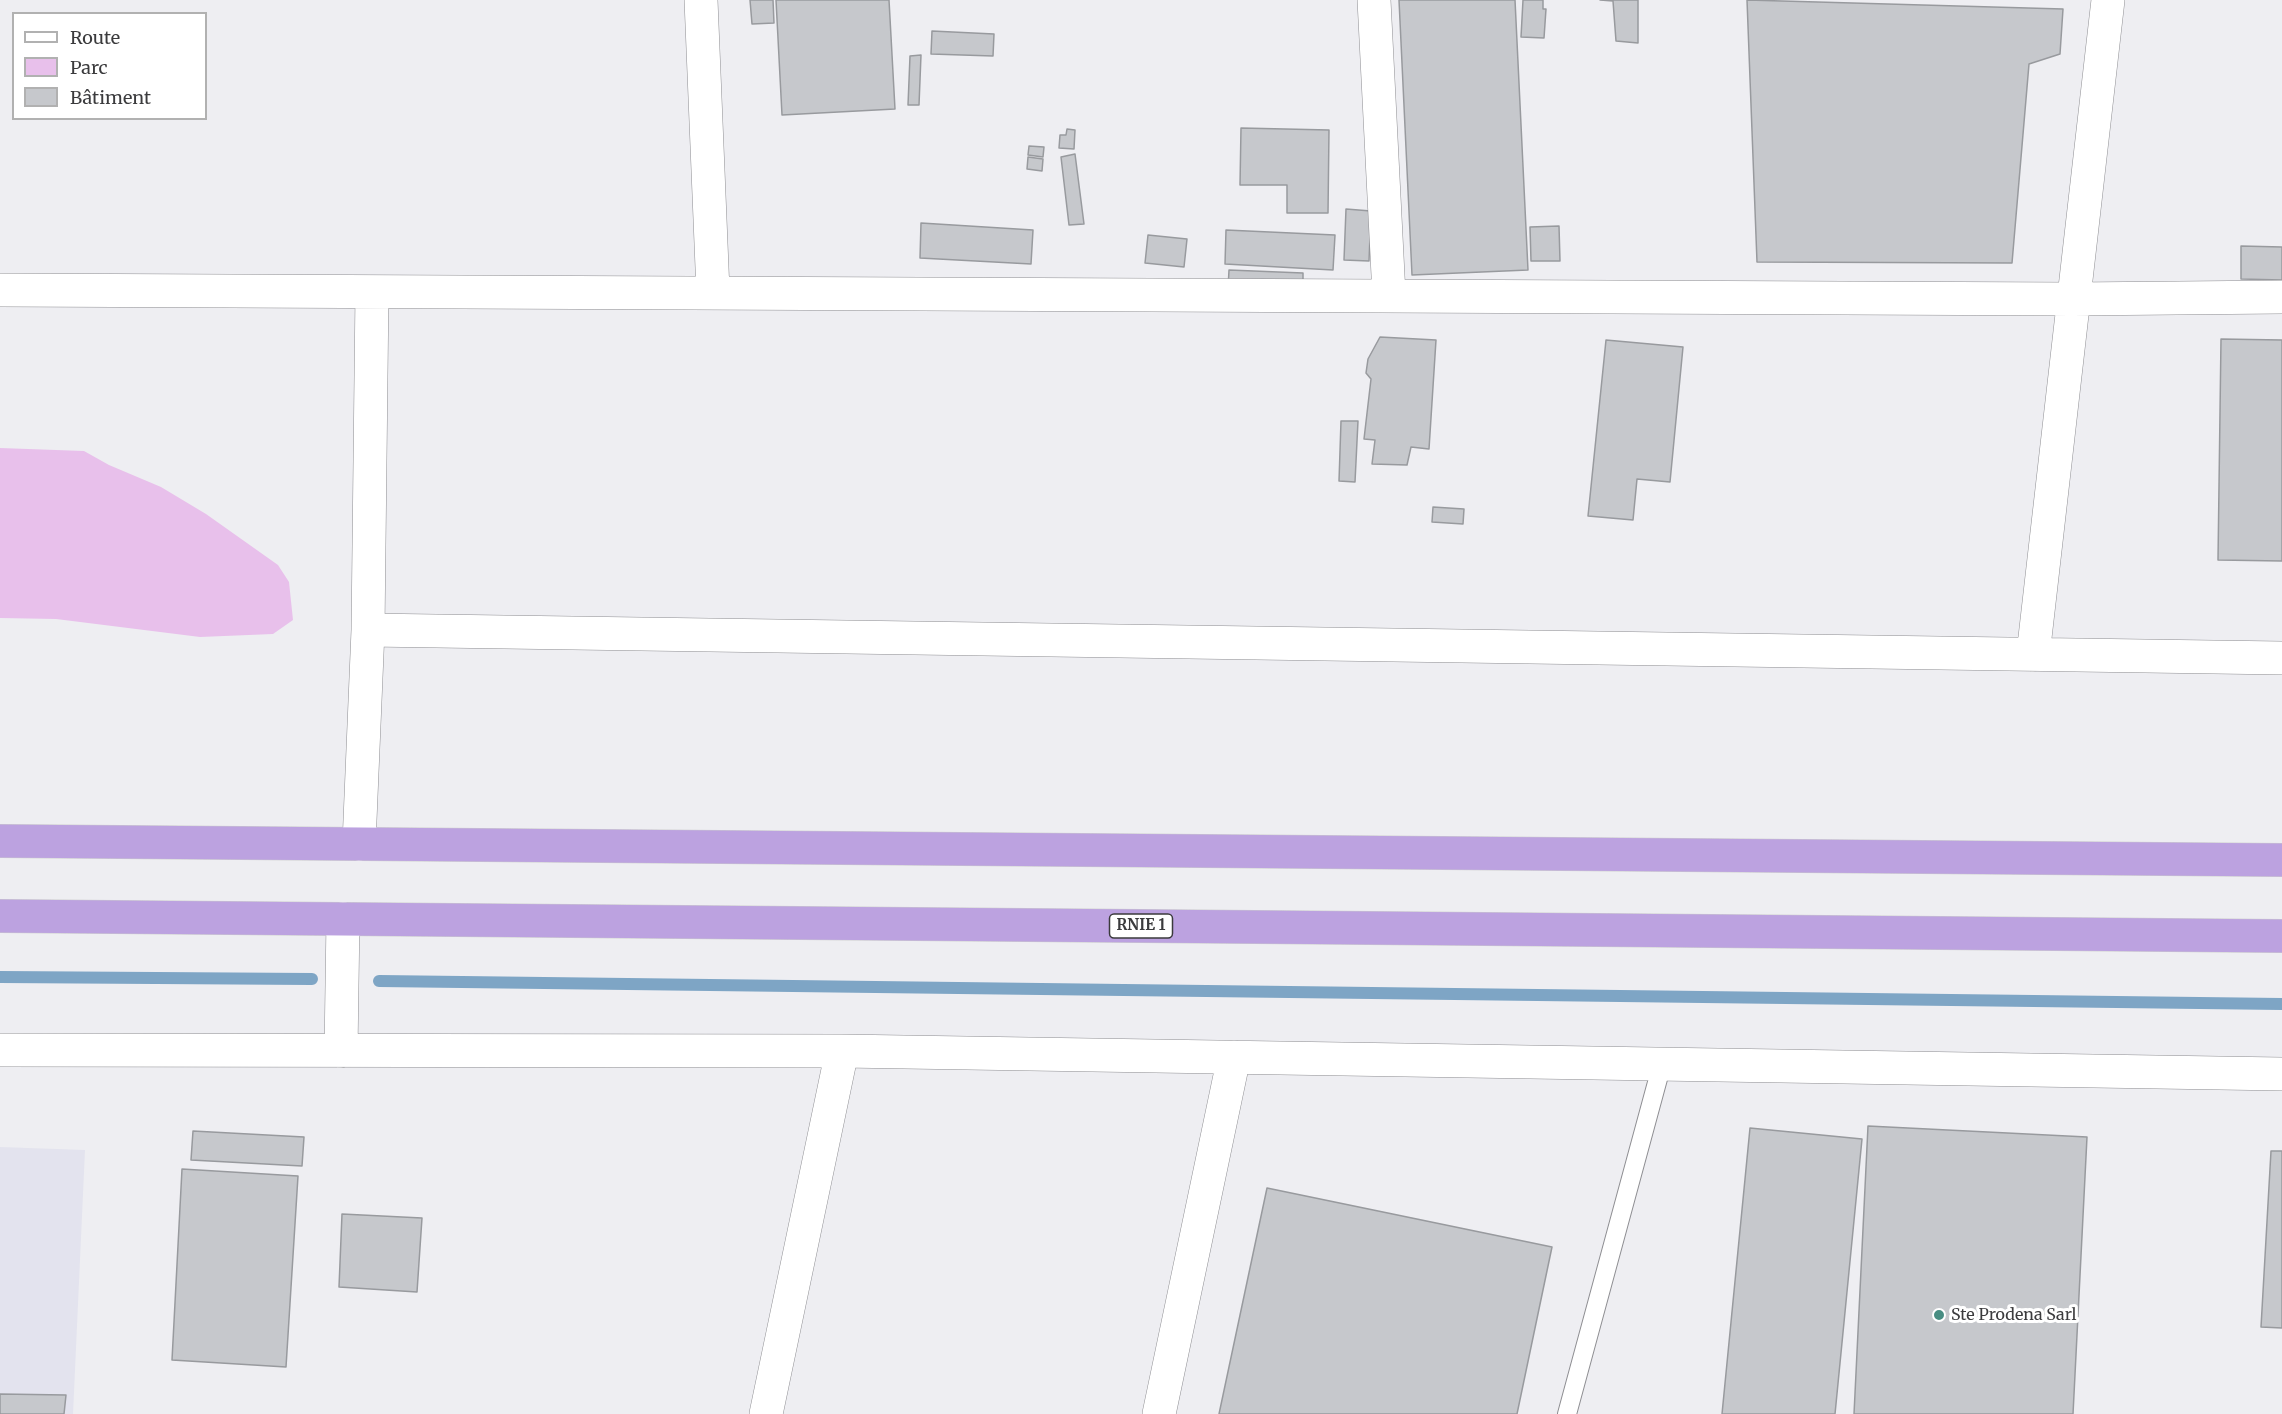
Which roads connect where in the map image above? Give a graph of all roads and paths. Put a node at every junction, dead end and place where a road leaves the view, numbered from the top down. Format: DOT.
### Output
graph roads {
  1 [pos="701,0"];
  2 [pos="1374,0"];
  3 [pos="2108,0"];
  4 [pos="0,290"];
  5 [pos="372,292"];
  6 [pos="713,292"];
  7 [pos="1389,295"];
  8 [pos="2282,297"];
  9 [pos="2073,299"];
  10 [pos="368,630"];
  11 [pos="2032,655"];
  12 [pos="2282,658"];
  13 [pos="0,841"];
  14 [pos="358,844"];
  15 [pos="2282,860"];
  16 [pos="0,916"];
  17 [pos="343,919"];
  18 [pos="2282,936"];
  19 [pos="0,1050"];
  20 [pos="341,1051"];
  21 [pos="842,1051"];
  22 [pos="1234,1057"];
  23 [pos="1662,1064"];
  24 [pos="2282,1074"];
  25 [pos="766,1414"];
  26 [pos="1159,1414"];
  27 [pos="1567,1414"];
  1 -- 6 [label="street"];
  2 -- 7 [label="street"];
  3 -- 9 [label="street"];
  4 -- 5 [label="street"];
  5 -- 6 [label="street"];
  5 -- 10 [label="street"];
  6 -- 7 [label="street"];
  7 -- 9 [label="street"];
  8 -- 9 [label="street"];
  9 -- 11 [label="street"];
  10 -- 11 [label="street"];
  10 -- 14 [label="street"];
  11 -- 12 [label="street"];
  13 -- 14 [label="highway"];
  14 -- 15 [label="highway"];
  16 -- 17 [label="highway, RNIE 1"];
  17 -- 18 [label="highway, RNIE 1"];
  17 -- 20 [label="street"];
  19 -- 20 [label="street"];
  20 -- 21 [label="street"];
  21 -- 22 [label="street"];
  21 -- 25 [label="street"];
  22 -- 23 [label="street"];
  22 -- 26 [label="street"];
  23 -- 24 [label="street"];
  23 -- 27 [label="lane"];
}
